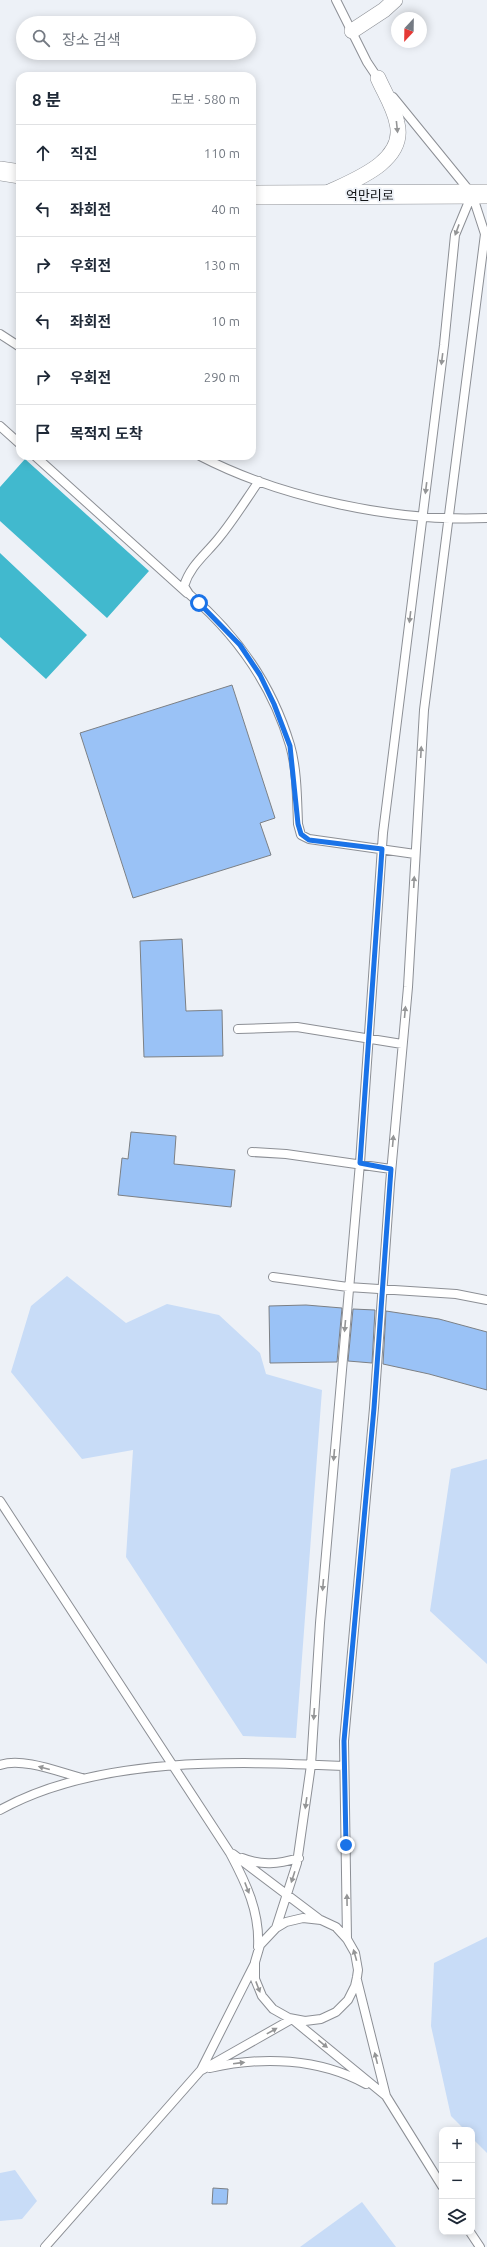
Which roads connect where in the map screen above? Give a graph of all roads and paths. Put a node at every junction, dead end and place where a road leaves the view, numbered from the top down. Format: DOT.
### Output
graph roads {
  1 [pos="336,0"];
  2 [pos="395,0"];
  3 [pos="352,31"];
  4 [pos="378,78"];
  5 [pos="0,171"];
  6 [pos="16,173"];
  7 [pos="479,194"];
  8 [pos="256,195"];
  9 [pos="323,195"];
  10 [pos="0,334"];
  11 [pos="16,344"];
  12 [pos="0,426"];
  13 [pos="16,440"];
  14 [pos="38,460"];
  15 [pos="209,460"];
  16 [pos="258,481"];
  17 [pos="423,516"];
  18 [pos="448,518"];
  19 [pos="487,518"];
  20 [pos="189,594"];
  21 [pos="382,849"];
  22 [pos="415,854"];
  23 [pos="238,1029"];
  24 [pos="369,1038"];
  25 [pos="402,1044"];
  26 [pos="252,1152"];
  27 [pos="360,1163"];
  28 [pos="391,1169"];
  29 [pos="273,1277"];
  30 [pos="348,1287"];
  31 [pos="382,1289"];
  32 [pos="487,1300"];
  33 [pos="0,1500"];
  34 [pos="0,1765"];
  35 [pos="174,1765"];
  36 [pos="311,1765"];
  37 [pos="344,1766"];
  38 [pos="82,1778"];
  39 [pos="0,1810"];
  40 [pos="230,1852"];
  41 [pos="299,1858"];
  42 [pos="286,1896"];
  43 [pos="321,1920"];
  44 [pos="276,1928"];
  45 [pos="348,1939"];
  46 [pos="258,1953"];
  47 [pos="255,1962"];
  48 [pos="357,1977"];
  49 [pos="292,2019"];
  50 [pos="201,2070"];
  51 [pos="386,2096"];
  52 [pos="439,2181"];
  53 [pos="472,2235"];
  54 [pos="45,2247"];
  55 [pos="480,2247"];
  1 -- 3 [label="lane"];
  2 -- 3 [label="street"];
  3 -- 4 [label="lane"];
  4 -- 7 [label="lane"];
  4 -- 9 [label="street, one-way"];
  5 -- 6 [label="street"];
  7 -- 9 [label="street, 억만리로"];
  7 -- 17 [label="lane, one-way"];
  7 -- 18 [label="lane"];
  8 -- 9 [label="street, 억만리로"];
  10 -- 11 [label="lane"];
  12 -- 13 [label="lane"];
  14 -- 20 [label="lane"];
  15 -- 16 [label="lane"];
  16 -- 17 [label="lane"];
  16 -- 20 [label="lane"];
  17 -- 18 [label="lane"];
  17 -- 21 [label="lane, one-way"];
  18 -- 19 [label="lane"];
  22 -- 18 [label="lane, one-way"];
  20 -- 21 [label="lane"];
  21 -- 22 [label="lane"];
  21 -- 24 [label="lane"];
  25 -- 22 [label="lane, one-way"];
  23 -- 24 [label="lane"];
  24 -- 25 [label="lane"];
  24 -- 27 [label="lane"];
  28 -- 25 [label="lane, one-way"];
  26 -- 27 [label="lane"];
  27 -- 28 [label="lane"];
  27 -- 30 [label="lane"];
  28 -- 31 [label="lane"];
  29 -- 30 [label="lane"];
  30 -- 31 [label="lane"];
  30 -- 36 [label="lane, one-way"];
  31 -- 32 [label="lane"];
  31 -- 37 [label="lane"];
  33 -- 35 [label="lane"];
  38 -- 34 [label="lane, one-way"];
  35 -- 36 [label="lane"];
  35 -- 38 [label="lane"];
  35 -- 40 [label="lane"];
  36 -- 37 [label="lane"];
  36 -- 41 [label="lane, one-way"];
  45 -- 37 [label="lane, one-way"];
  38 -- 39 [label="lane"];
  40 -- 41 [label="lane"];
  40 -- 42 [label="lane"];
  40 -- 46 [label="lane, one-way"];
  41 -- 42 [label="lane, one-way"];
  42 -- 43 [label="lane"];
  42 -- 44 [label="lane"];
  43 -- 44 [label="lane"];
  43 -- 45 [label="lane"];
  44 -- 46 [label="lane"];
  48 -- 45 [label="lane, one-way"];
  46 -- 47 [label="lane"];
  47 -- 49 [label="lane, one-way"];
  47 -- 50 [label="lane"];
  48 -- 49 [label="lane"];
  51 -- 48 [label="lane, one-way"];
  50 -- 49 [label="lane, one-way"];
  49 -- 51 [label="lane, one-way"];
  50 -- 51 [label="lane, one-way"];
  50 -- 54 [label="lane"];
  51 -- 52 [label="lane"];
  53 -- 55 [label="lane"];
}
